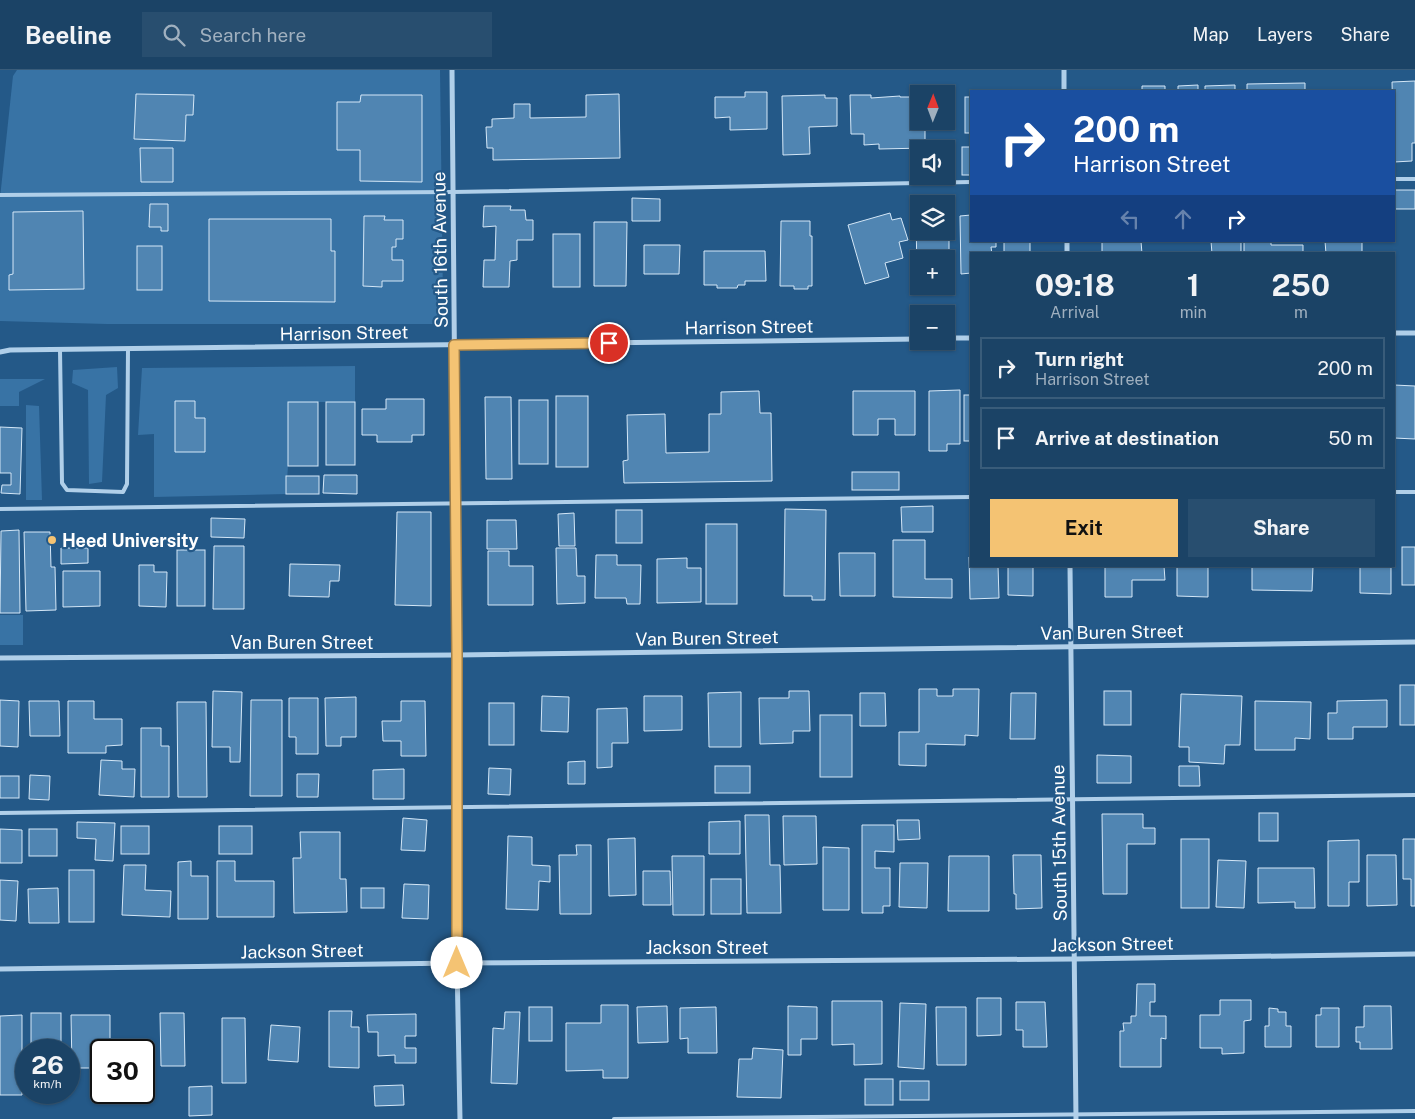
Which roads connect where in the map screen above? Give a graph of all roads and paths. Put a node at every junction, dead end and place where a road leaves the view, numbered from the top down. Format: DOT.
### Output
graph roads {
  1 [pos="452,70"];
  2 [pos="1064,70"];
  3 [pos="1064,90"];
  4 [pos="1395,179"];
  5 [pos="1415,179"];
  6 [pos="970,182"];
  7 [pos="453,192"];
  8 [pos="0,195"];
  9 [pos="1395,333"];
  10 [pos="1415,333"];
  11 [pos="910,338"];
  12 [pos="955,338"];
  13 [pos="970,338"];
  14 [pos="454,345"];
  15 [pos="0,348"];
  16 [pos="128,349"];
  17 [pos="10,350"];
  18 [pos="60,350"];
  19 [pos="0,352"];
  20 [pos="1395,492"];
  21 [pos="1415,492"];
  22 [pos="970,496"];
  23 [pos="456,503"];
  24 [pos="0,509"];
  25 [pos="1070,567"];
  26 [pos="1415,642"];
  27 [pos="1070,646"];
  28 [pos="457,655"];
  29 [pos="0,658"];
  30 [pos="1415,795"];
  31 [pos="1072,799"];
  32 [pos="457,807"];
  33 [pos="0,813"];
  34 [pos="1415,954"];
  35 [pos="1074,959"];
  36 [pos="457,963"];
  37 [pos="0,970"];
  38 [pos="1415,1111"];
  39 [pos="1076,1117"];
  40 [pos="460,1119"];
  41 [pos="614,1119"];
  1 -- 7 [label="street, South 16th Avenue"];
  2 -- 3 [label="street"];
  4 -- 5 [label="lane"];
  6 -- 7 [label="lane"];
  7 -- 8 [label="lane"];
  7 -- 14 [label="street, South 16th Avenue"];
  9 -- 10 [label="street"];
  11 -- 14 [label="street, Harrison Street"];
  12 -- 13 [label="street"];
  14 -- 16 [label="street, Harrison Street"];
  14 -- 23 [label="street, South 16th Avenue"];
  15 -- 17 [label="street, Harrison Street"];
  16 -- 18 [label="street, Harrison Street"];
  16 -- 18 [label="lane"];
  17 -- 18 [label="street, Harrison Street"];
  17 -- 19 [label="street, Harrison Street"];
  20 -- 21 [label="lane"];
  22 -- 23 [label="lane"];
  23 -- 24 [label="lane"];
  23 -- 28 [label="street, South 16th Avenue"];
  25 -- 27 [label="street, South 15th Avenue"];
  26 -- 27 [label="street, Van Buren Street"];
  27 -- 28 [label="street, Van Buren Street"];
  27 -- 31 [label="street, South 15th Avenue"];
  28 -- 29 [label="street, Van Buren Street"];
  28 -- 32 [label="street, South 16th Avenue"];
  30 -- 31 [label="lane"];
  31 -- 32 [label="lane"];
  31 -- 35 [label="street, South 15th Avenue"];
  32 -- 33 [label="lane"];
  32 -- 36 [label="street, South 16th Avenue"];
  34 -- 35 [label="street, Jackson Street"];
  35 -- 36 [label="street, Jackson Street"];
  35 -- 39 [label="street, South 15th Avenue"];
  36 -- 37 [label="street, Jackson Street"];
  36 -- 40 [label="street, South 16th Avenue"];
  38 -- 39 [label="lane"];
  39 -- 41 [label="lane"];
}
